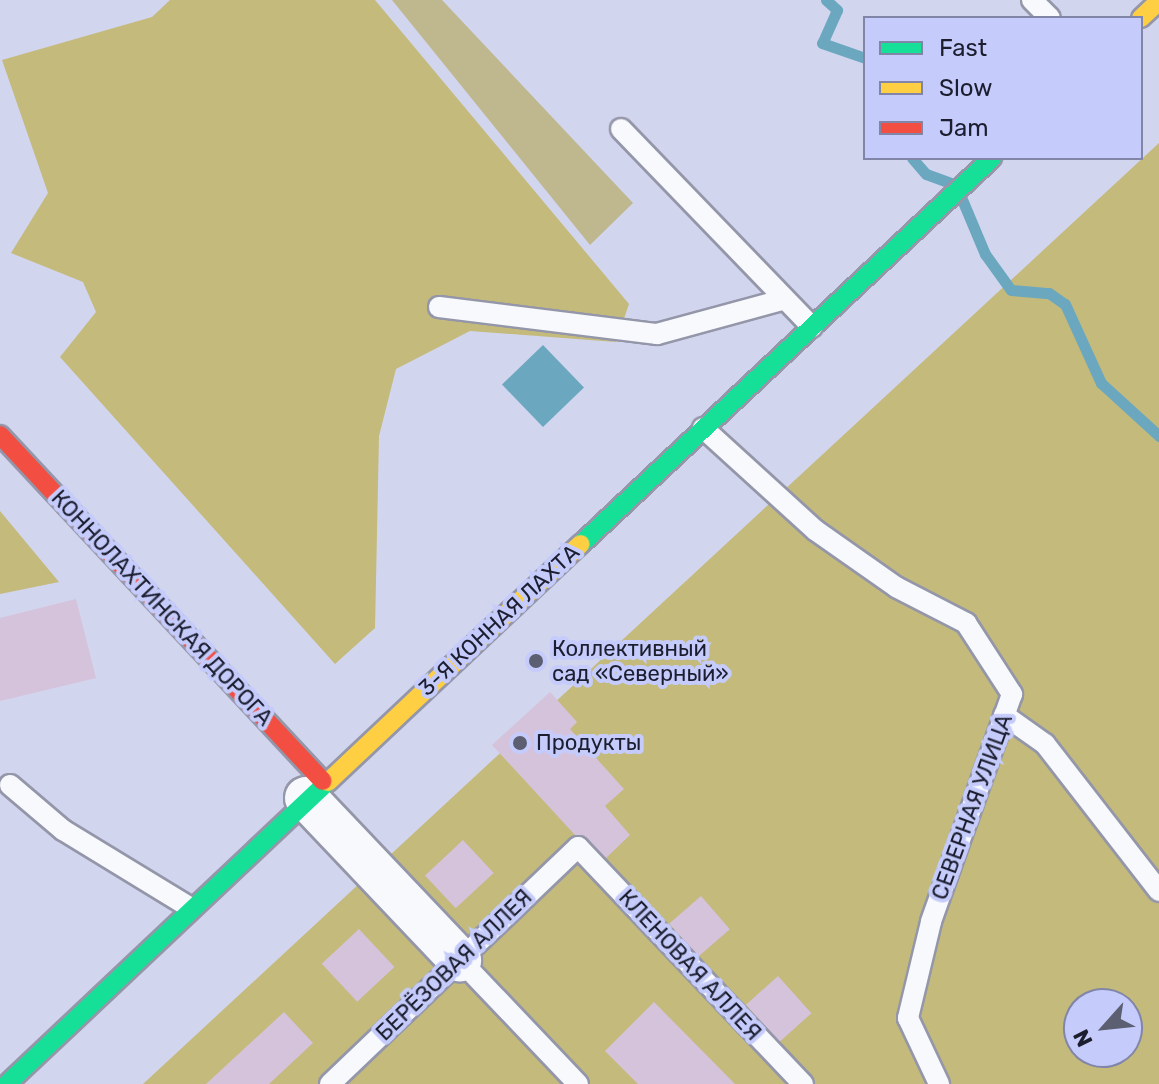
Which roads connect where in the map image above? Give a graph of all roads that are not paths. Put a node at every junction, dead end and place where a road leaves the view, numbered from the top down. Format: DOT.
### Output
graph roads {
  1 [pos="1032,0"];
  2 [pos="1159,1"];
  3 [pos="1048,16"];
  4 [pos="1143,16"];
  5 [pos="621,129"];
  6 [pos="990,160"];
  7 [pos="782,300"];
  8 [pos="439,307"];
  9 [pos="812,327"];
  10 [pos="703,428"];
  11 [pos="0,435"];
  12 [pos="1004,715"];
  13 [pos="10,785"];
  14 [pos="314,790"];
  15 [pos="578,847"];
  16 [pos="1159,891"];
  17 [pos="191,908"];
  18 [pos="460,960"];
  19 [pos="569,1081"];
  20 [pos="7,1084"];
  21 [pos="330,1084"];
  22 [pos="803,1084"];
  23 [pos="939,1084"];
  1 -- 3 [label="lane"];
  2 -- 4 [label="main road"];
  5 -- 7 [label="lane"];
  6 -- 9 [label="main road, 3-Я КОННАЯ ЛАХТА"];
  7 -- 8 [label="lane"];
  7 -- 9 [label="lane"];
  9 -- 10 [label="main road, 3-Я КОННАЯ ЛАХТА"];
  10 -- 12 [label="lane, СЕВЕРНАЯ УЛИЦА"];
  10 -- 14 [label="main road, 3-Я КОННАЯ ЛАХТА"];
  11 -- 14 [label="main road, КОННОЛАХТИНСКАЯ ДОРОГА"];
  12 -- 16 [label="lane"];
  12 -- 23 [label="lane, СЕВЕРНАЯ УЛИЦА"];
  13 -- 17 [label="lane"];
  14 -- 17 [label="main road, 3-Я КОННАЯ ЛАХТА"];
  14 -- 18 [label="street"];
  15 -- 18 [label="lane, БЕРЁЗОВАЯ АЛЛЕЯ"];
  15 -- 22 [label="lane, КЛЕНОВАЯ АЛЛЕЯ"];
  17 -- 20 [label="main road, 3-Я КОННАЯ ЛАХТА"];
  18 -- 19 [label="lane"];
  18 -- 21 [label="lane, БЕРЁЗОВАЯ АЛЛЕЯ"];
}
